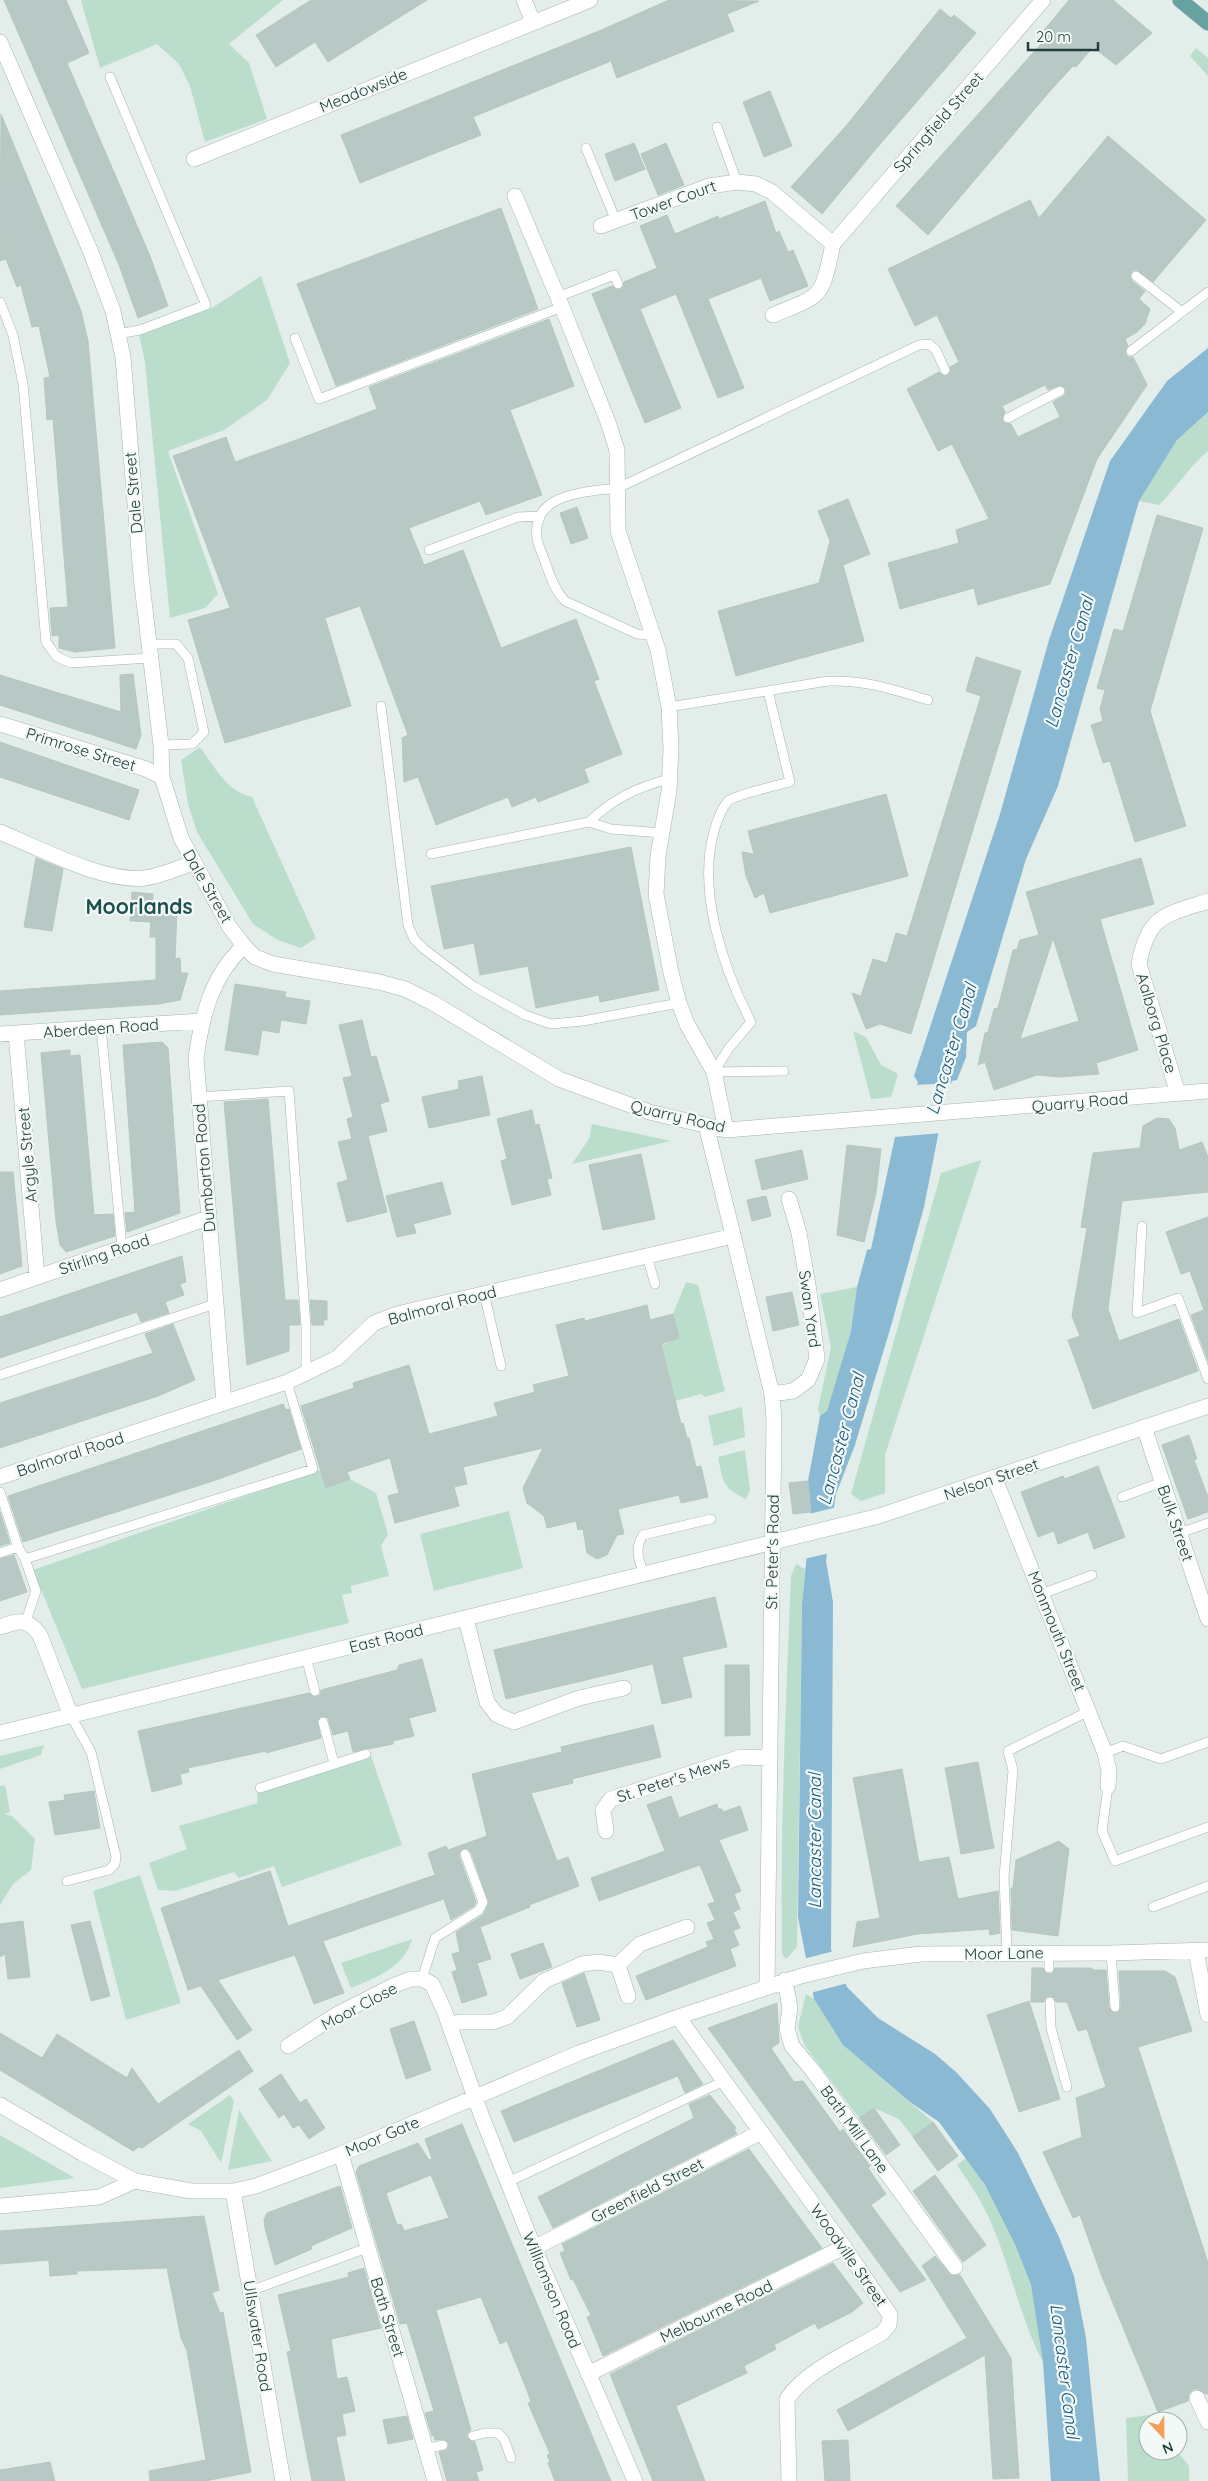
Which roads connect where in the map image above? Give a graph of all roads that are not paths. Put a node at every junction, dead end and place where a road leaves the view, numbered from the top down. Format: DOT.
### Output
graph roads {
  1 [pos="524,0"];
  2 [pos="590,0"];
  3 [pos="1043,0"];
  4 [pos="1180,0"];
  5 [pos="534,22"];
  6 [pos="1208,23"];
  7 [pos="0,42"];
  8 [pos="110,77"];
  9 [pos="717,127"];
  10 [pos="586,148"];
  11 [pos="194,159"];
  12 [pos="738,182"];
  13 [pos="515,196"];
  14 [pos="616,221"];
  15 [pos="601,226"];
  16 [pos="833,244"];
  17 [pos="1136,276"];
  18 [pos="618,284"];
  19 [pos="1208,292"];
  20 [pos="0,302"];
  21 [pos="560,302"];
  22 [pos="1182,312"];
  23 [pos="773,315"];
  24 [pos="118,334"];
  25 [pos="295,338"];
  26 [pos="1130,351"];
  27 [pos="945,370"];
  28 [pos="1060,391"];
  29 [pos="1008,418"];
  30 [pos="618,488"];
  31 [pos="540,516"];
  32 [pos="429,550"];
  33 [pos="653,635"];
  34 [pos="149,651"];
  35 [pos="768,690"];
  36 [pos="928,700"];
  37 [pos="381,706"];
  38 [pos="669,707"];
  39 [pos="0,724"];
  40 [pos="162,745"];
  41 [pos="162,777"];
  42 [pos="669,778"];
  43 [pos="589,822"];
  44 [pos="0,832"];
  45 [pos="662,833"];
  46 [pos="431,854"];
  47 [pos="193,863"];
  48 [pos="1208,901"];
  49 [pos="244,946"];
  50 [pos="680,1003"];
  51 [pos="201,1021"];
  52 [pos="101,1028"];
  53 [pos="16,1033"];
  54 [pos="0,1034"];
  55 [pos="784,1071"];
  56 [pos="714,1072"];
  57 [pos="1208,1091"];
  58 [pos="1178,1094"];
  59 [pos="198,1097"];
  60 [pos="706,1125"];
  61 [pos="726,1130"];
  62 [pos="789,1199"];
  63 [pos="208,1218"];
  64 [pos="1142,1226"];
  65 [pos="732,1236"];
  66 [pos="122,1247"];
  67 [pos="647,1256"];
  68 [pos="37,1277"];
  69 [pos="655,1284"];
  70 [pos="0,1290"];
  71 [pos="484,1293"];
  72 [pos="215,1304"];
  73 [pos="501,1366"];
  74 [pos="306,1373"];
  75 [pos="0,1375"];
  76 [pos="1208,1379"];
  77 [pos="287,1382"];
  78 [pos="772,1394"];
  79 [pos="224,1403"];
  80 [pos="1208,1406"];
  81 [pos="1144,1427"];
  82 [pos="0,1477"];
  83 [pos="995,1479"];
  84 [pos="1162,1482"];
  85 [pos="0,1492"];
  86 [pos="1122,1497"];
  87 [pos="711,1519"];
  88 [pos="1208,1523"];
  89 [pos="1180,1533"];
  90 [pos="772,1544"];
  91 [pos="18,1547"];
  92 [pos="0,1553"];
  93 [pos="25,1559"];
  94 [pos="644,1575"];
  95 [pos="1092,1575"];
  96 [pos="1042,1594"];
  97 [pos="466,1619"];
  98 [pos="1208,1619"];
  99 [pos="26,1621"];
  100 [pos="0,1627"];
  101 [pos="306,1657"];
  102 [pos="624,1688"];
  103 [pos="315,1691"];
  104 [pos="1089,1712"];
  105 [pos="71,1716"];
  106 [pos="323,1722"];
  107 [pos="0,1734"];
  108 [pos="1208,1742"];
  109 [pos="1105,1752"];
  110 [pos="366,1754"];
  111 [pos="769,1758"];
  112 [pos="334,1763"];
  113 [pos="1108,1786"];
  114 [pos="260,1788"];
  115 [pos="1208,1827"];
  116 [pos="606,1831"];
  117 [pos="465,1854"];
  118 [pos="67,1881"];
  119 [pos="1208,1886"];
  120 [pos="1153,1907"];
  121 [pos="687,1927"];
  122 [pos="1202,1950"];
  123 [pos="1007,1952"];
  124 [pos="1049,1952"];
  125 [pos="1111,1953"];
  126 [pos="618,1965"];
  127 [pos="1049,1968"];
  128 [pos="422,1979"];
  129 [pos="785,1980"];
  130 [pos="767,1987"];
  131 [pos="628,1996"];
  132 [pos="1050,2002"];
  133 [pos="1114,2007"];
  134 [pos="1208,2015"];
  135 [pos="678,2017"];
  136 [pos="450,2025"];
  137 [pos="288,2046"];
  138 [pos="724,2082"];
  139 [pos="1068,2087"];
  140 [pos="474,2097"];
  141 [pos="0,2105"];
  142 [pos="761,2132"];
  143 [pos="340,2154"];
  144 [pos="135,2181"];
  145 [pos="508,2182"];
  146 [pos="233,2191"];
  147 [pos="0,2206"];
  148 [pos="844,2247"];
  149 [pos="367,2248"];
  150 [pos="534,2248"];
  151 [pos="955,2267"];
  152 [pos="250,2291"];
  153 [pos="588,2374"];
  154 [pos="1197,2398"];
  155 [pos="1208,2422"];
  156 [pos="473,2436"];
  157 [pos="443,2445"];
  158 [pos="426,2449"];
  159 [pos="511,2458"];
  160 [pos="283,2481"];
  161 [pos="435,2481"];
  162 [pos="634,2481"];
  163 [pos="789,2481"];
  1 -- 5 [label="street"];
  2 -- 5 [label="street, Meadowside"];
  3 -- 16 [label="street, Springfield Street"];
  4 -- 6 [label="main road"];
  5 -- 11 [label="street, Meadowside"];
  7 -- 24 [label="street, Dale Street"];
  8 -- 24 [label="lane"];
  9 -- 12 [label="lane"];
  10 -- 14 [label="lane"];
  12 -- 14 [label="street, Tower Court"];
  12 -- 16 [label="street, Tower Court"];
  13 -- 21 [label="street"];
  14 -- 15 [label="street, Tower Court"];
  16 -- 23 [label="street"];
  17 -- 22 [label="lane"];
  18 -- 21 [label="lane"];
  19 -- 22 [label="lane"];
  20 -- 34 [label="lane"];
  21 -- 25 [label="lane"];
  21 -- 30 [label="street"];
  22 -- 26 [label="lane"];
  24 -- 34 [label="street, Dale Street"];
  27 -- 30 [label="lane"];
  28 -- 29 [label="lane"];
  30 -- 31 [label="lane"];
  30 -- 33 [label="street"];
  31 -- 32 [label="lane"];
  31 -- 33 [label="lane"];
  33 -- 38 [label="street"];
  34 -- 40 [label="street, Dale Street"];
  34 -- 40 [label="lane"];
  35 -- 36 [label="lane"];
  35 -- 38 [label="lane"];
  35 -- 56 [label="lane"];
  37 -- 50 [label="lane"];
  38 -- 42 [label="street"];
  39 -- 41 [label="street, Primrose Street"];
  40 -- 41 [label="street, Dale Street"];
  41 -- 47 [label="street, Dale Street"];
  42 -- 43 [label="lane"];
  42 -- 45 [label="street"];
  43 -- 45 [label="lane"];
  43 -- 46 [label="lane"];
  44 -- 47 [label="street"];
  45 -- 50 [label="street"];
  47 -- 49 [label="street, Dale Street"];
  48 -- 58 [label="street, Aalborg Place"];
  49 -- 51 [label="street, Dumbarton Road"];
  49 -- 60 [label="street, Quarry Road"];
  50 -- 56 [label="street"];
  51 -- 52 [label="street, Aberdeen Road"];
  51 -- 59 [label="street, Dumbarton Road"];
  52 -- 53 [label="street, Aberdeen Road"];
  52 -- 66 [label="lane"];
  53 -- 54 [label="street, Aberdeen Road"];
  53 -- 68 [label="street, Argyle Street"];
  55 -- 56 [label="lane"];
  56 -- 61 [label="street"];
  57 -- 58 [label="street, Quarry Road"];
  58 -- 61 [label="street, Quarry Road"];
  59 -- 63 [label="street, Dumbarton Road"];
  59 -- 74 [label="lane"];
  60 -- 61 [label="street, Quarry Road"];
  60 -- 65 [label="street, St. Peter's Road"];
  62 -- 78 [label="street, Swan Yard"];
  63 -- 66 [label="street, Stirling Road"];
  63 -- 72 [label="street, Dumbarton Road"];
  64 -- 76 [label="lane"];
  65 -- 67 [label="street, Balmoral Road"];
  65 -- 78 [label="street, St. Peter's Road"];
  66 -- 68 [label="street, Stirling Road"];
  67 -- 69 [label="lane"];
  67 -- 71 [label="street, Balmoral Road"];
  68 -- 70 [label="street, Stirling Road"];
  71 -- 73 [label="lane"];
  71 -- 74 [label="street, Balmoral Road"];
  72 -- 75 [label="lane"];
  72 -- 79 [label="street, Dumbarton Road"];
  74 -- 77 [label="street, Balmoral Road"];
  77 -- 79 [label="street, Balmoral Road"];
  77 -- 93 [label="lane"];
  78 -- 90 [label="street, St. Peter's Road"];
  79 -- 82 [label="street, Balmoral Road"];
  80 -- 81 [label="street, Nelson Street"];
  81 -- 83 [label="street, Nelson Street"];
  81 -- 84 [label="street, Bulk Street"];
  83 -- 90 [label="street, Nelson Street"];
  83 -- 96 [label="street, Monmouth Street"];
  84 -- 86 [label="lane"];
  84 -- 89 [label="street, Bulk Street"];
  85 -- 91 [label="lane"];
  87 -- 94 [label="lane"];
  88 -- 89 [label="lane"];
  89 -- 98 [label="street, Bulk Street"];
  90 -- 94 [label="street, East Road"];
  90 -- 111 [label="street, St. Peter's Road"];
  91 -- 92 [label="lane"];
  91 -- 93 [label="lane"];
  93 -- 99 [label="lane"];
  94 -- 97 [label="street, East Road"];
  95 -- 96 [label="lane"];
  96 -- 104 [label="street, Monmouth Street"];
  97 -- 101 [label="street, East Road"];
  97 -- 102 [label="street"];
  99 -- 100 [label="street"];
  99 -- 105 [label="street"];
  101 -- 103 [label="lane"];
  101 -- 105 [label="street, East Road"];
  104 -- 109 [label="street, Monmouth Street"];
  104 -- 123 [label="lane"];
  105 -- 107 [label="street, East Road"];
  105 -- 118 [label="lane"];
  106 -- 112 [label="lane"];
  108 -- 109 [label="lane"];
  109 -- 113 [label="street, Monmouth Street"];
  110 -- 112 [label="lane"];
  111 -- 116 [label="street, St. Peter's Mews"];
  111 -- 130 [label="street, St. Peter's Road"];
  112 -- 114 [label="lane"];
  113 -- 115 [label="lane"];
  117 -- 128 [label="lane"];
  119 -- 120 [label="lane"];
  121 -- 126 [label="street"];
  122 -- 125 [label="street, Moor Lane"];
  122 -- 134 [label="street"];
  123 -- 124 [label="street, Moor Lane"];
  123 -- 129 [label="street, Moor Lane"];
  124 -- 125 [label="street, Moor Lane"];
  124 -- 127 [label="lane"];
  125 -- 133 [label="lane"];
  126 -- 131 [label="street"];
  126 -- 136 [label="street"];
  128 -- 136 [label="street"];
  128 -- 137 [label="street, Moor Close"];
  129 -- 130 [label="street, Moor Gate"];
  129 -- 151 [label="street, Bath Mill Lane"];
  130 -- 135 [label="street, Moor Gate"];
  132 -- 139 [label="lane"];
  135 -- 138 [label="street, Woodville Street"];
  135 -- 140 [label="street, Moor Gate"];
  136 -- 140 [label="street"];
  138 -- 142 [label="street, Woodville Street"];
  138 -- 145 [label="lane"];
  140 -- 143 [label="street, Moor Gate"];
  140 -- 145 [label="street, Williamson Road"];
  141 -- 144 [label="street, Moor Gate"];
  142 -- 148 [label="street, Woodville Street"];
  142 -- 150 [label="street, Greenfield Street"];
  143 -- 146 [label="street, Moor Gate"];
  143 -- 149 [label="street, Bath Street"];
  144 -- 146 [label="street, Moor Gate"];
  144 -- 147 [label="street"];
  145 -- 150 [label="street, Williamson Road"];
  146 -- 152 [label="street, Ullswater Road"];
  148 -- 153 [label="street, Melbourne Road"];
  148 -- 163 [label="street, Woodville Street"];
  149 -- 152 [label="lane"];
  149 -- 158 [label="street, Bath Street"];
  150 -- 153 [label="street, Williamson Road"];
  152 -- 160 [label="street, Ullswater Road"];
  153 -- 162 [label="street, Williamson Road"];
  154 -- 155 [label="street"];
  156 -- 159 [label="lane"];
  157 -- 158 [label="lane"];
  158 -- 161 [label="street, Bath Street"];
}
